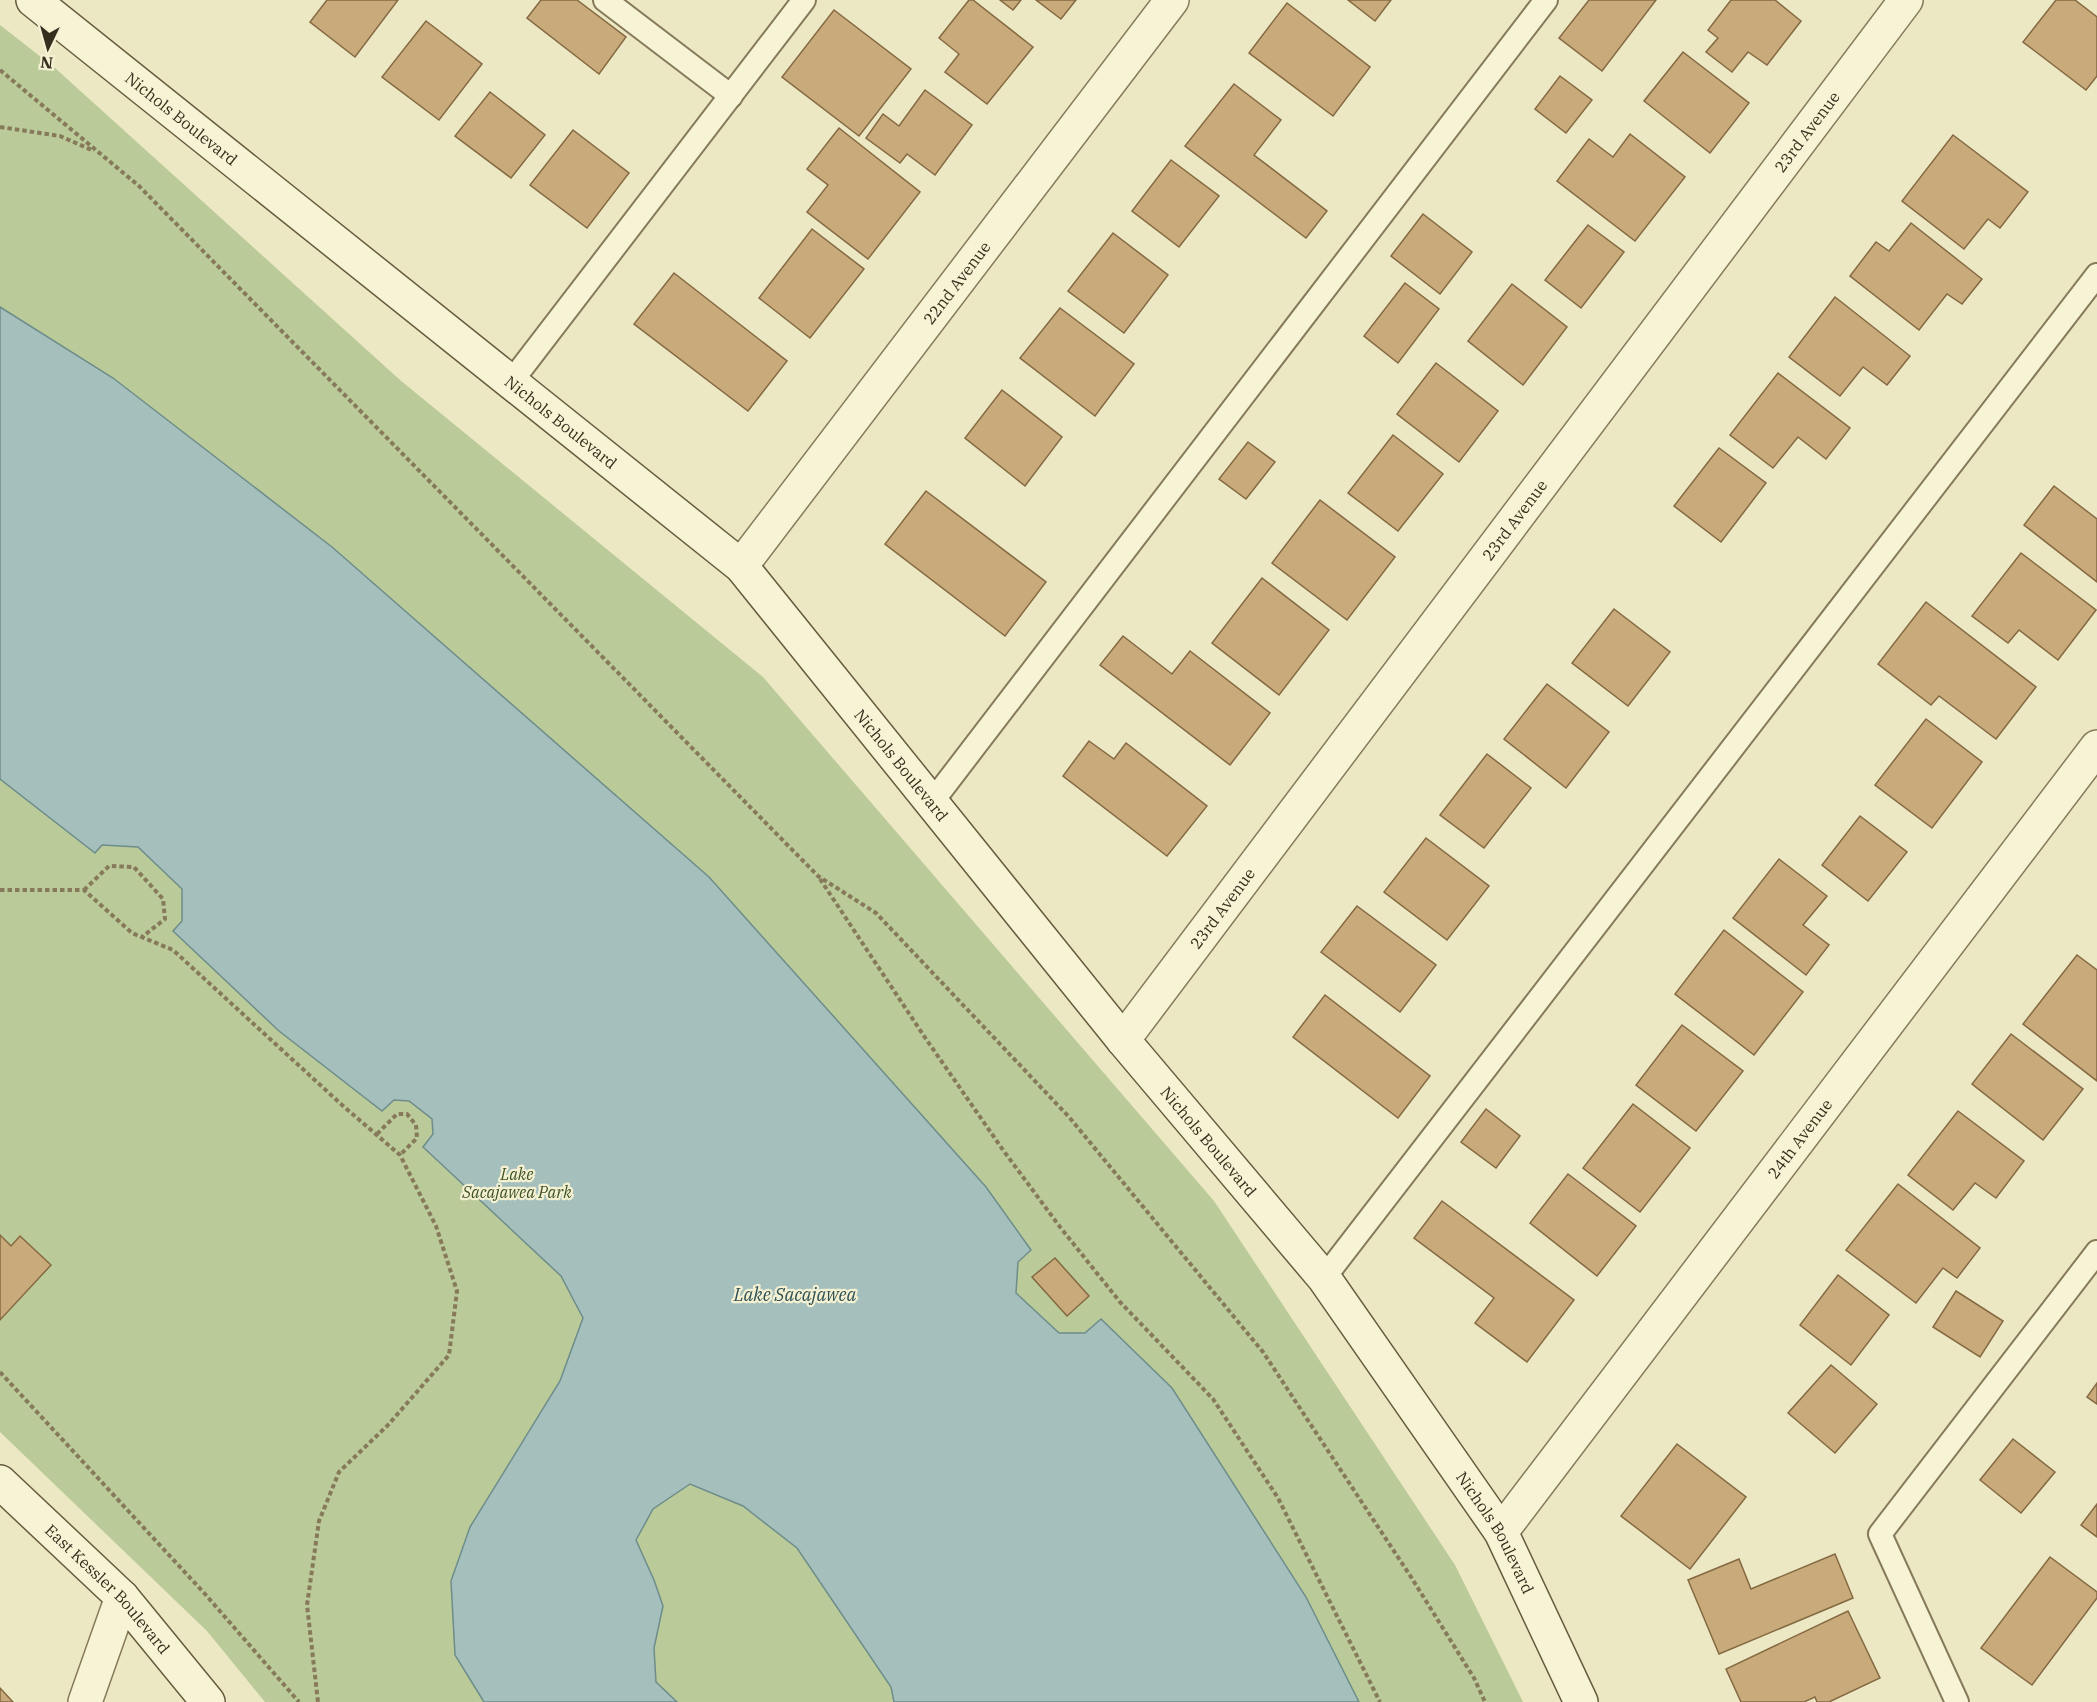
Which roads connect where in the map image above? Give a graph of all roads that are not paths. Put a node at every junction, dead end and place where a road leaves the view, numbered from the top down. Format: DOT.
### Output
graph roads {
  1 [pos="33,0"];
  2 [pos="605,0"];
  3 [pos="804,0"];
  4 [pos="1172,0"];
  5 [pos="1546,0"];
  6 [pos="1906,0"];
  7 [pos="731,96"];
  8 [pos="2097,275"];
  9 [pos="511,382"];
  10 [pos="741,566"];
  11 [pos="2097,747"];
  12 [pos="932,802"];
  13 [pos="1123,1040"];
  14 [pos="2097,1252"];
  15 [pos="1324,1278"];
  16 [pos="0,1482"];
  17 [pos="1501,1532"];
  18 [pos="122,1597"];
  19 [pos="85,1702"];
  20 [pos="208,1702"];
  21 [pos="1581,1702"];
  22 [pos="1957,1702"];
  1 -- 9 [label="street, Nichols Boulevard"];
  2 -- 7 [label="lane"];
  3 -- 7 [label="lane"];
  4 -- 10 [label="street, 22nd Avenue"];
  5 -- 12 [label="lane"];
  6 -- 13 [label="street, 23rd Avenue"];
  7 -- 9 [label="lane"];
  8 -- 15 [label="lane"];
  9 -- 10 [label="street, Nichols Boulevard"];
  10 -- 12 [label="street, Nichols Boulevard"];
  11 -- 17 [label="street, 24th Avenue"];
  12 -- 13 [label="street, Nichols Boulevard"];
  13 -- 15 [label="street, Nichols Boulevard"];
  14 -- 22 [label="lane"];
  15 -- 17 [label="street, Nichols Boulevard"];
  16 -- 18 [label="street, East Kessler Boulevard"];
  17 -- 21 [label="street, Nichols Boulevard"];
  18 -- 19 [label="street"];
  18 -- 20 [label="street, East Kessler Boulevard"];
}
